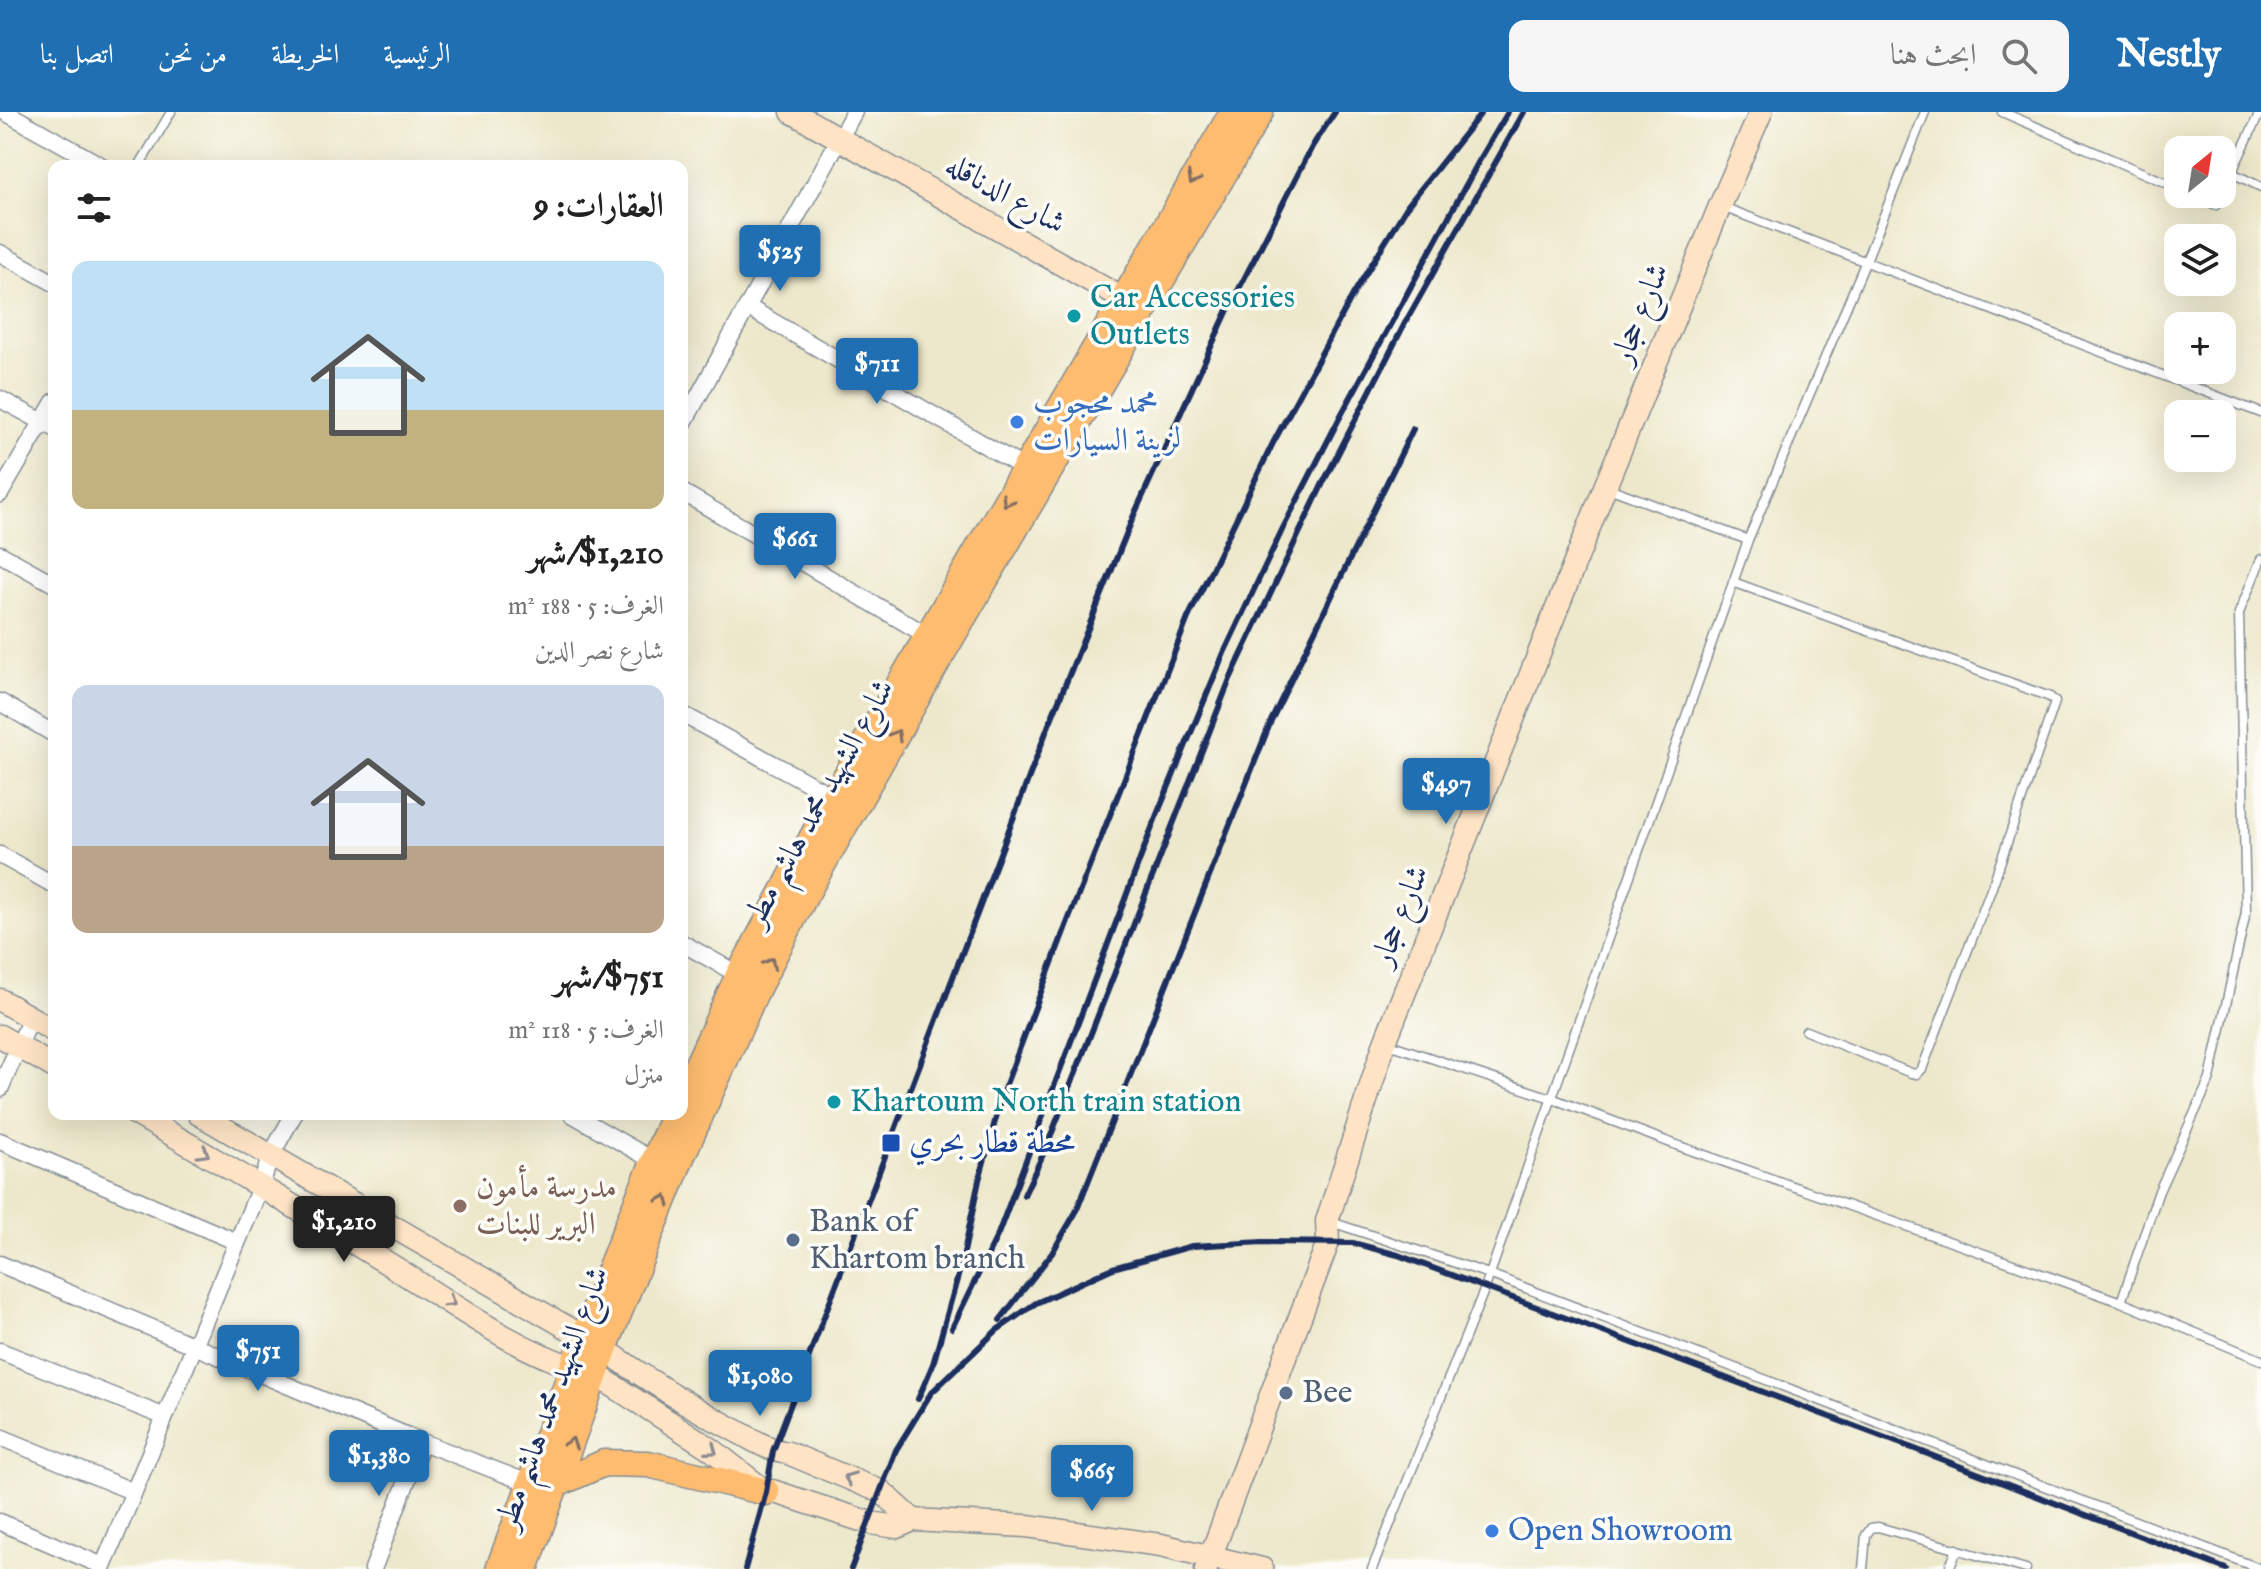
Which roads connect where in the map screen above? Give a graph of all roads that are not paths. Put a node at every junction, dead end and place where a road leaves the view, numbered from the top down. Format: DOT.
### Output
graph roads {
  1 [pos="171,112"];
  2 [pos="792,112"];
  3 [pos="854,112"];
  4 [pos="1233,112"];
  5 [pos="1260,112"];
  6 [pos="1761,112"];
  7 [pos="1925,112"];
  8 [pos="2002,112"];
  9 [pos="2260,112"];
  10 [pos="4,117"];
  11 [pos="839,138"];
  12 [pos="90,160"];
  13 [pos="143,160"];
  14 [pos="2236,164"];
  15 [pos="2236,175"];
  16 [pos="2164,182"];
  17 [pos="2261,187"];
  18 [pos="1720,206"];
  19 [pos="0,253"];
  20 [pos="1865,263"];
  21 [pos="48,280"];
  22 [pos="1134,305"];
  23 [pos="749,308"];
  24 [pos="0,399"];
  25 [pos="2260,411"];
  26 [pos="688,415"];
  27 [pos="48,425"];
  28 [pos="1026,469"];
  29 [pos="1605,487"];
  30 [pos="0,494"];
  31 [pos="688,496"];
  32 [pos="1748,540"];
  33 [pos="0,554"];
  34 [pos="2261,559"];
  35 [pos="48,581"];
  36 [pos="1733,582"];
  37 [pos="928,636"];
  38 [pos="0,702"];
  39 [pos="688,717"];
  40 [pos="48,730"];
  41 [pos="834,797"];
  42 [pos="0,856"];
  43 [pos="48,882"];
  44 [pos="688,946"];
  45 [pos="739,975"];
  46 [pos="0,1000"];
  47 [pos="31,1018"];
  48 [pos="48,1028"];
  49 [pos="1806,1031"];
  50 [pos="9,1041"];
  51 [pos="1385,1042"];
  52 [pos="48,1064"];
  53 [pos="688,1086"];
  54 [pos="0,1089"];
  55 [pos="1551,1098"];
  56 [pos="147,1120"];
  57 [pos="210,1120"];
  58 [pos="291,1120"];
  59 [pos="582,1120"];
  60 [pos="672,1120"];
  61 [pos="0,1141"];
  62 [pos="271,1155"];
  63 [pos="654,1161"];
  64 [pos="261,1185"];
  65 [pos="1327,1221"];
  66 [pos="237,1242"];
  67 [pos="0,1264"];
  68 [pos="1489,1274"];
  69 [pos="2121,1302"];
  70 [pos="195,1344"];
  71 [pos="0,1351"];
  72 [pos="589,1358"];
  73 [pos="2261,1360"];
  74 [pos="165,1417"];
  75 [pos="0,1437"];
  76 [pos="422,1442"];
  77 [pos="544,1484"];
  78 [pos="134,1492"];
  79 [pos="766,1492"];
  80 [pos="913,1520"];
  81 [pos="0,1522"];
  82 [pos="1957,1549"];
  83 [pos="1208,1563"];
  84 [pos="103,1568"];
  85 [pos="373,1569"];
  86 [pos="499,1569"];
  87 [pos="525,1569"];
  88 [pos="1262,1569"];
  89 [pos="1372,1569"];
  90 [pos="1863,1569"];
  91 [pos="1949,1569"];
  92 [pos="2026,1569"];
  93 [pos="2261,1569"];
  1 -- 13 [label="lane"];
  2 -- 11 [label="street, شارع الدناقله"];
  3 -- 11 [label="street"];
  4 -- 22 [label="main road, شارع الشهيد محمد هاشم مطر, one-way"];
  5 -- 22 [label="main road, شارع الشهيد محمد هاشم مطر"];
  6 -- 18 [label="street, شارع حجار"];
  7 -- 20 [label="lane"];
  8 -- 16 [label="lane"];
  9 -- 14 [label="lane"];
  10 -- 12 [label="street"];
  11 -- 22 [label="street, شارع الدناقله"];
  11 -- 23 [label="street"];
  15 -- 17 [label="lane"];
  18 -- 20 [label="lane"];
  18 -- 29 [label="street, شارع حجار"];
  19 -- 21 [label="street"];
  20 -- 25 [label="lane"];
  20 -- 32 [label="lane"];
  22 -- 28 [label="main road, شارع الشهيد محمد هاشم مطر"];
  72 -- 22 [label="main road, شارع الشهيد محمد هاشم مطر, one-way"];
  23 -- 26 [label="street"];
  23 -- 28 [label="street"];
  24 -- 27 [label="street"];
  27 -- 30 [label="street"];
  28 -- 37 [label="main road, شارع الشهيد محمد هاشم مطر, one-way"];
  29 -- 32 [label="lane"];
  29 -- 51 [label="street, شارع حجار"];
  31 -- 37 [label="street"];
  32 -- 36 [label="lane"];
  33 -- 35 [label="street"];
  34 -- 69 [label="lane"];
  36 -- 49 [label="lane"];
  36 -- 55 [label="lane"];
  37 -- 41 [label="main road, شارع الشهيد محمد هاشم مطر"];
  38 -- 40 [label="street"];
  39 -- 41 [label="street"];
  41 -- 45 [label="main road, شارع الشهيد محمد هاشم مطر"];
  42 -- 43 [label="street"];
  44 -- 45 [label="street"];
  45 -- 53 [label="main road, شارع الشهيد محمد هاشم مطر"];
  46 -- 47 [label="street"];
  47 -- 48 [label="street"];
  47 -- 50 [label="street"];
  50 -- 52 [label="street"];
  50 -- 54 [label="street"];
  51 -- 55 [label="lane"];
  51 -- 65 [label="street, شارع حجار"];
  55 -- 68 [label="lane"];
  55 -- 69 [label="lane"];
  56 -- 64 [label="street, one-way"];
  57 -- 62 [label="street"];
  58 -- 62 [label="street"];
  59 -- 63 [label="street"];
  60 -- 63 [label="main road, شارع الشهيد محمد هاشم مطر"];
  61 -- 66 [label="street"];
  62 -- 64 [label="street"];
  62 -- 72 [label="street"];
  63 -- 72 [label="main road, شارع الشهيد محمد هاشم مطر"];
  64 -- 66 [label="street"];
  64 -- 72 [label="street, one-way"];
  65 -- 68 [label="lane"];
  65 -- 83 [label="street, شارع حجار"];
  66 -- 70 [label="street"];
  67 -- 70 [label="street"];
  68 -- 89 [label="lane"];
  68 -- 93 [label="lane"];
  69 -- 73 [label="lane"];
  70 -- 74 [label="street"];
  70 -- 76 [label="street"];
  71 -- 74 [label="street"];
  72 -- 77 [label="main road, شارع الشهيد محمد هاشم مطر"];
  72 -- 79 [label="street, one-way"];
  80 -- 72 [label="street, one-way"];
  74 -- 78 [label="street"];
  75 -- 78 [label="street"];
  76 -- 77 [label="street"];
  76 -- 85 [label="street"];
  77 -- 79 [label="main road"];
  77 -- 86 [label="main road, شارع الشهيد محمد هاشم مطر"];
  77 -- 87 [label="main road, شارع الشهيد محمد هاشم مطر"];
  78 -- 84 [label="street"];
  79 -- 80 [label="street"];
  80 -- 83 [label="street"];
  81 -- 84 [label="street"];
  82 -- 90 [label="lane"];
  82 -- 91 [label="lane"];
  82 -- 92 [label="lane"];
  83 -- 88 [label="street"];
}
